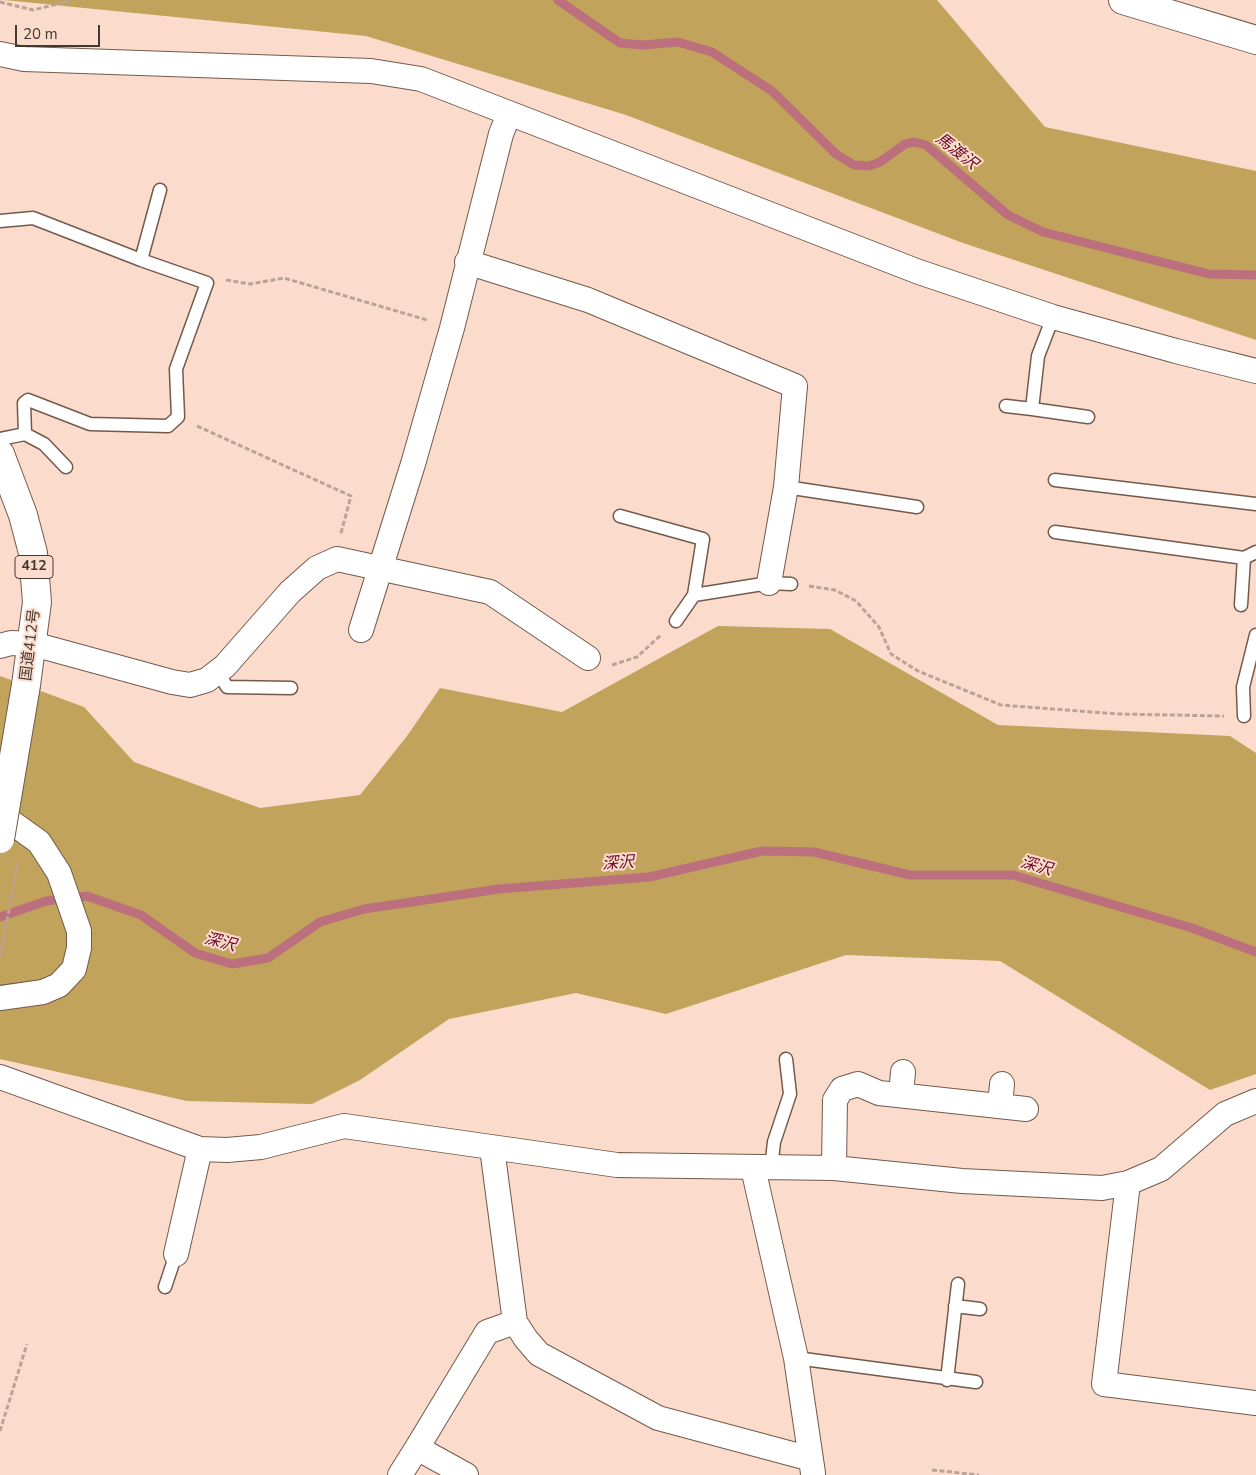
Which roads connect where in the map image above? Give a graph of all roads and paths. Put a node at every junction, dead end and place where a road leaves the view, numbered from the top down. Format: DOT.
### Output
graph roads {
  1 [pos="74,0"];
  2 [pos="1123,0"];
  3 [pos="0,2"];
  4 [pos="1256,40"];
  5 [pos="0,54"];
  6 [pos="509,114"];
  7 [pos="160,190"];
  8 [pos="0,221"];
  9 [pos="141,260"];
  10 [pos="467,262"];
  11 [pos="207,283"];
  12 [pos="1053,316"];
  13 [pos="452,328"];
  14 [pos="1256,371"];
  15 [pos="1006,406"];
  16 [pos="1032,409"];
  17 [pos="1088,417"];
  18 [pos="190,423"];
  19 [pos="25,434"];
  20 [pos="0,439"];
  21 [pos="0,454"];
  22 [pos="66,467"];
  23 [pos="1055,480"];
  24 [pos="786,487"];
  25 [pos="1256,504"];
  26 [pos="916,508"];
  27 [pos="620,516"];
  28 [pos="1055,532"];
  29 [pos="1250,555"];
  30 [pos="337,559"];
  31 [pos="381,570"];
  32 [pos="780,584"];
  33 [pos="694,595"];
  34 [pos="1241,606"];
  35 [pos="676,621"];
  36 [pos="361,630"];
  37 [pos="1256,635"];
  38 [pos="33,644"];
  39 [pos="0,646"];
  40 [pos="588,658"];
  41 [pos="218,672"];
  42 [pos="291,688"];
  43 [pos="1244,716"];
  44 [pos="0,814"];
  45 [pos="0,839"];
  46 [pos="0,998"];
  47 [pos="786,1060"];
  48 [pos="0,1078"];
  49 [pos="1256,1101"];
  50 [pos="1026,1109"];
  51 [pos="492,1148"];
  52 [pos="200,1149"];
  53 [pos="762,1168"];
  54 [pos="834,1168"];
  55 [pos="1128,1183"];
  56 [pos="176,1254"];
  57 [pos="958,1284"];
  58 [pos="165,1287"];
  59 [pos="955,1306"];
  60 [pos="980,1309"];
  61 [pos="515,1322"];
  62 [pos="27,1344"];
  63 [pos="796,1358"];
  64 [pos="947,1380"];
  65 [pos="976,1382"];
  66 [pos="1256,1403"];
  67 [pos="0,1431"];
  68 [pos="417,1448"];
  69 [pos="812,1467"];
  70 [pos="932,1470"];
  71 [pos="400,1475"];
  72 [pos="466,1475"];
  73 [pos="979,1475"];
  1 -- 3 [label="path"];
  2 -- 4 [label="main road"];
  5 -- 6 [label="street"];
  6 -- 10 [label="street"];
  6 -- 12 [label="street"];
  7 -- 9 [label="lane"];
  8 -- 9 [label="lane"];
  9 -- 11 [label="lane"];
  10 -- 13 [label="street"];
  10 -- 24 [label="street"];
  11 -- 13 [label="path"];
  11 -- 19 [label="lane"];
  12 -- 14 [label="street"];
  12 -- 16 [label="lane"];
  13 -- 31 [label="street"];
  15 -- 16 [label="lane"];
  16 -- 17 [label="lane"];
  18 -- 30 [label="path"];
  19 -- 20 [label="lane"];
  19 -- 22 [label="lane"];
  21 -- 38 [label="main road, 国道412号 / 412"];
  23 -- 25 [label="lane"];
  24 -- 26 [label="lane"];
  24 -- 32 [label="street"];
  27 -- 33 [label="lane"];
  28 -- 29 [label="lane"];
  29 -- 34 [label="lane"];
  30 -- 31 [label="street"];
  30 -- 41 [label="street"];
  31 -- 36 [label="street"];
  31 -- 40 [label="street"];
  32 -- 33 [label="lane"];
  32 -- 43 [label="path"];
  33 -- 35 [label="lane"];
  35 -- 40 [label="path"];
  37 -- 43 [label="lane"];
  38 -- 39 [label="street"];
  38 -- 41 [label="street"];
  38 -- 45 [label="main road, 国道412号 / 412, bridge"];
  41 -- 42 [label="lane"];
  44 -- 46 [label="street"];
  47 -- 53 [label="lane"];
  48 -- 52 [label="street"];
  49 -- 55 [label="street"];
  50 -- 54 [label="street"];
  51 -- 52 [label="street"];
  51 -- 53 [label="street"];
  51 -- 61 [label="street"];
  52 -- 56 [label="street"];
  53 -- 54 [label="street"];
  53 -- 63 [label="street"];
  54 -- 55 [label="street"];
  55 -- 66 [label="street"];
  56 -- 58 [label="lane"];
  57 -- 59 [label="lane"];
  59 -- 60 [label="lane"];
  59 -- 64 [label="lane"];
  61 -- 68 [label="street"];
  61 -- 69 [label="street"];
  62 -- 67 [label="path"];
  63 -- 64 [label="lane"];
  63 -- 69 [label="street"];
  64 -- 65 [label="lane"];
  68 -- 71 [label="street"];
  68 -- 72 [label="street"];
  70 -- 73 [label="path"];
}
